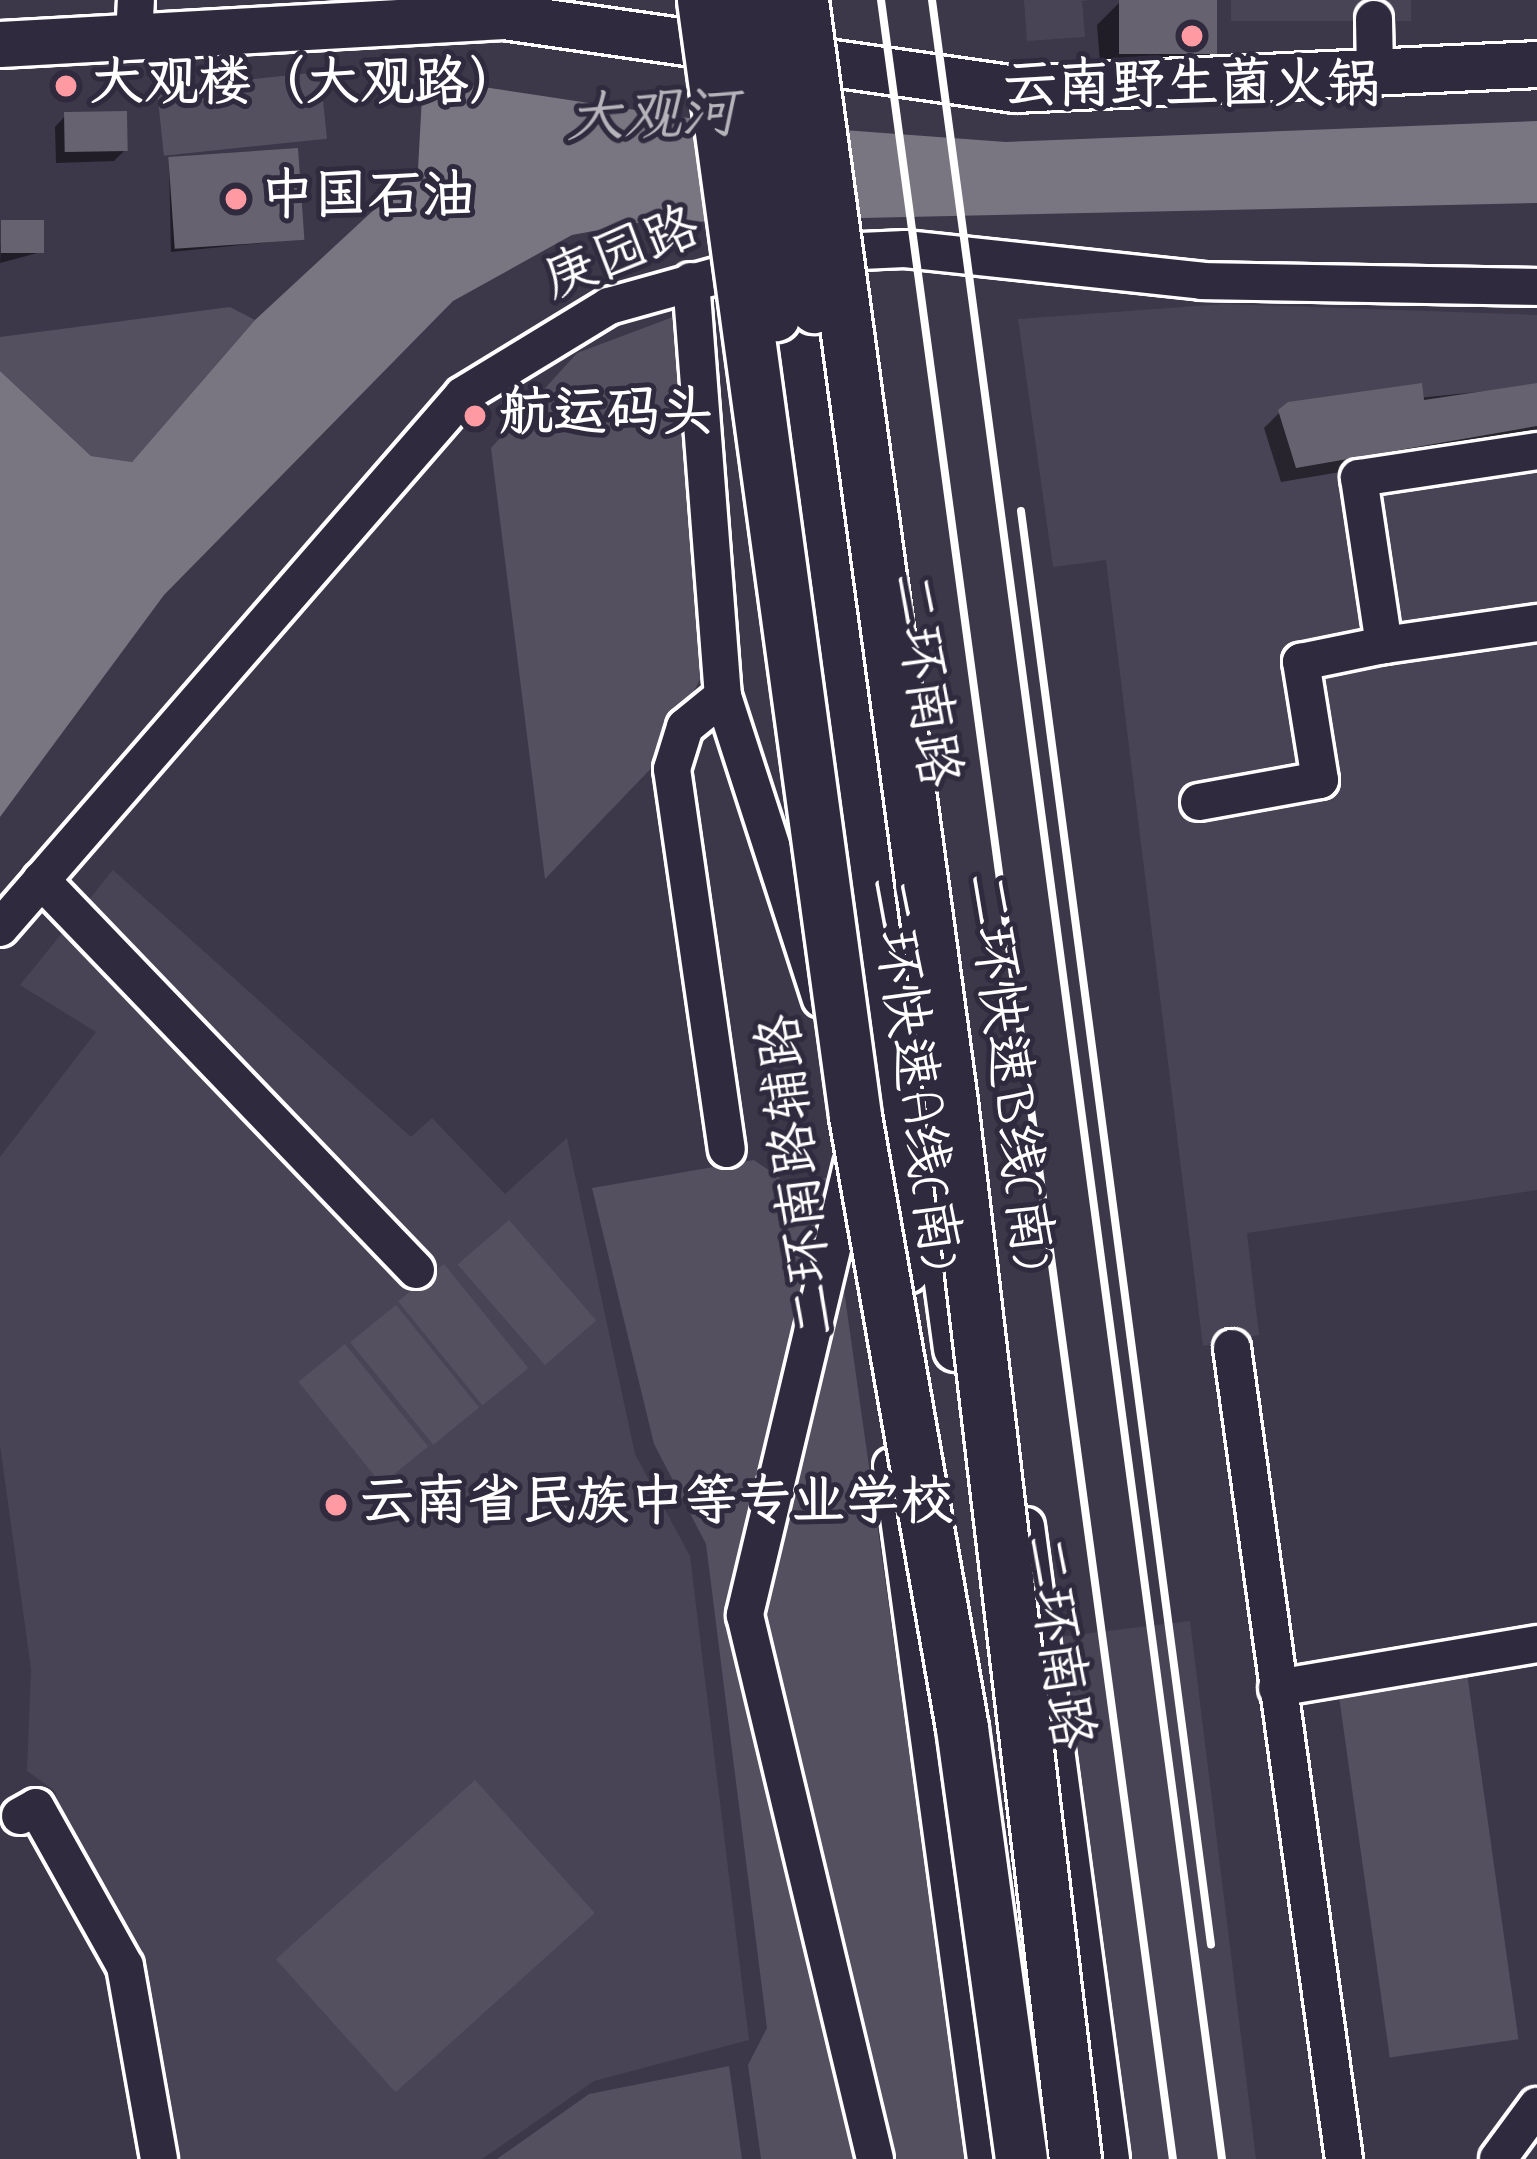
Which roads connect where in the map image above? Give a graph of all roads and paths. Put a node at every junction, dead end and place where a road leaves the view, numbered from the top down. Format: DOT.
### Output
graph roads {
  1 [pos="802,0"];
  2 [pos="735,2"];
  3 [pos="135,18"];
  4 [pos="1374,19"];
  5 [pos="0,44"];
  6 [pos="1537,64"];
  7 [pos="1376,70"];
  8 [pos="692,281"];
  9 [pos="1537,287"];
  10 [pos="1537,451"];
  11 [pos="834,599"];
  12 [pos="1537,623"];
  13 [pos="1384,646"];
  14 [pos="723,696"];
  15 [pos="1199,802"];
  16 [pos="41,880"];
  17 [pos="0,928"];
  18 [pos="841,1081"];
  19 [pos="727,1149"];
  20 [pos="852,1165"];
  21 [pos="416,1270"];
  22 [pos="1232,1348"];
  23 [pos="1537,1643"];
  24 [pos="1277,1688"];
  25 [pos="20,1816"];
  26 [pos="1537,2106"];
  27 [pos="159,2159"];
  28 [pos="875,2159"];
  29 [pos="986,2159"];
  30 [pos="1024,2159"];
  31 [pos="1072,2159"];
  32 [pos="1111,2159"];
  33 [pos="1344,2159"];
  34 [pos="1498,2159"];
  1 -- 31 [label="highway, 二环快速B线(南), bridge"];
  2 -- 11 [label="main road, 二环南路, bridge"];
  2 -- 30 [label="highway, 二环快速A线(南), bridge"];
  3 -- 5 [label="main road"];
  3 -- 7 [label="main road"];
  4 -- 7 [label="street"];
  6 -- 7 [label="main road"];
  8 -- 9 [label="street, 庚园路"];
  8 -- 14 [label="street"];
  8 -- 16 [label="street, 庚园路"];
  10 -- 13 [label="street"];
  11 -- 18 [label="street, 二环南路辅路"];
  11 -- 30 [label="main road, 二环南路"];
  11 -- 31 [label="main road, 二环南路"];
  11 -- 32 [label="street"];
  12 -- 13 [label="street"];
  13 -- 15 [label="street"];
  14 -- 18 [label="street"];
  14 -- 19 [label="street"];
  16 -- 17 [label="street, 庚园路"];
  16 -- 21 [label="street"];
  18 -- 20 [label="street, 二环南路辅路"];
  20 -- 28 [label="street"];
  20 -- 29 [label="street, 二环南路辅路"];
  22 -- 24 [label="street"];
  23 -- 24 [label="street"];
  24 -- 33 [label="street"];
  25 -- 27 [label="street"];
  26 -- 34 [label="street"];
}
